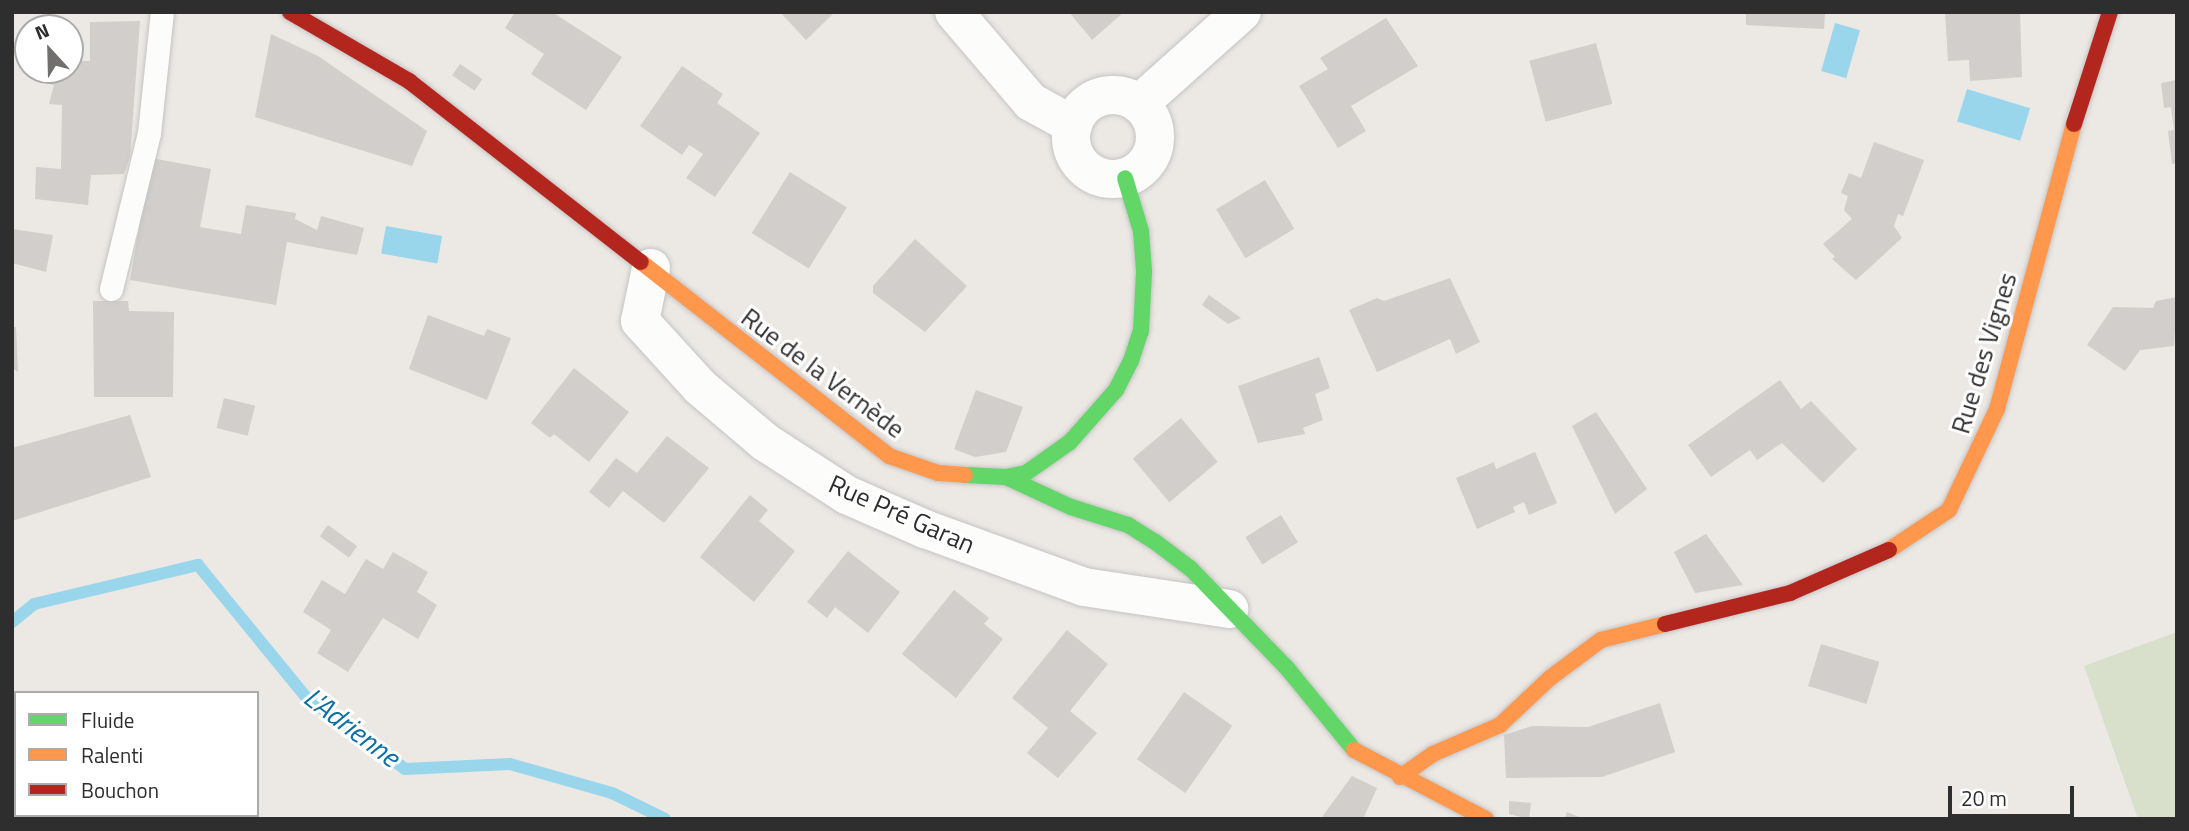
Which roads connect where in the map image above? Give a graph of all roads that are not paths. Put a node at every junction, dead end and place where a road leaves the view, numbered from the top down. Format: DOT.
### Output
graph roads {
  1 [pos="162,12"];
  2 [pos="290,12"];
  3 [pos="954,12"];
  4 [pos="1242,12"];
  5 [pos="2110,12"];
  6 [pos="1139,104"];
  7 [pos="1073,125"];
  8 [pos="1125,178"];
  9 [pos="650,268"];
  10 [pos="111,289"];
  11 [pos="1006,477"];
  12 [pos="1229,609"];
  13 [pos="1400,777"];
  14 [pos="1486,819"];
  1 -- 10 [label="lane"];
  2 -- 9 [label="street, Rue de la Vernède"];
  3 -- 7 [label="street"];
  4 -- 6 [label="street"];
  5 -- 13 [label="street, Rue des Vignes"];
  6 -- 7 [label="street"];
  6 -- 8 [label="street"];
  7 -- 8 [label="street"];
  8 -- 11 [label="street"];
  9 -- 11 [label="street, Rue de la Vernède"];
  9 -- 12 [label="street, Rue Pré Garan"];
  11 -- 12 [label="street, Rue de la Vernède"];
  12 -- 13 [label="street, Rue de la Vernède"];
  13 -- 14 [label="street, Rue de la Vernède"];
}
